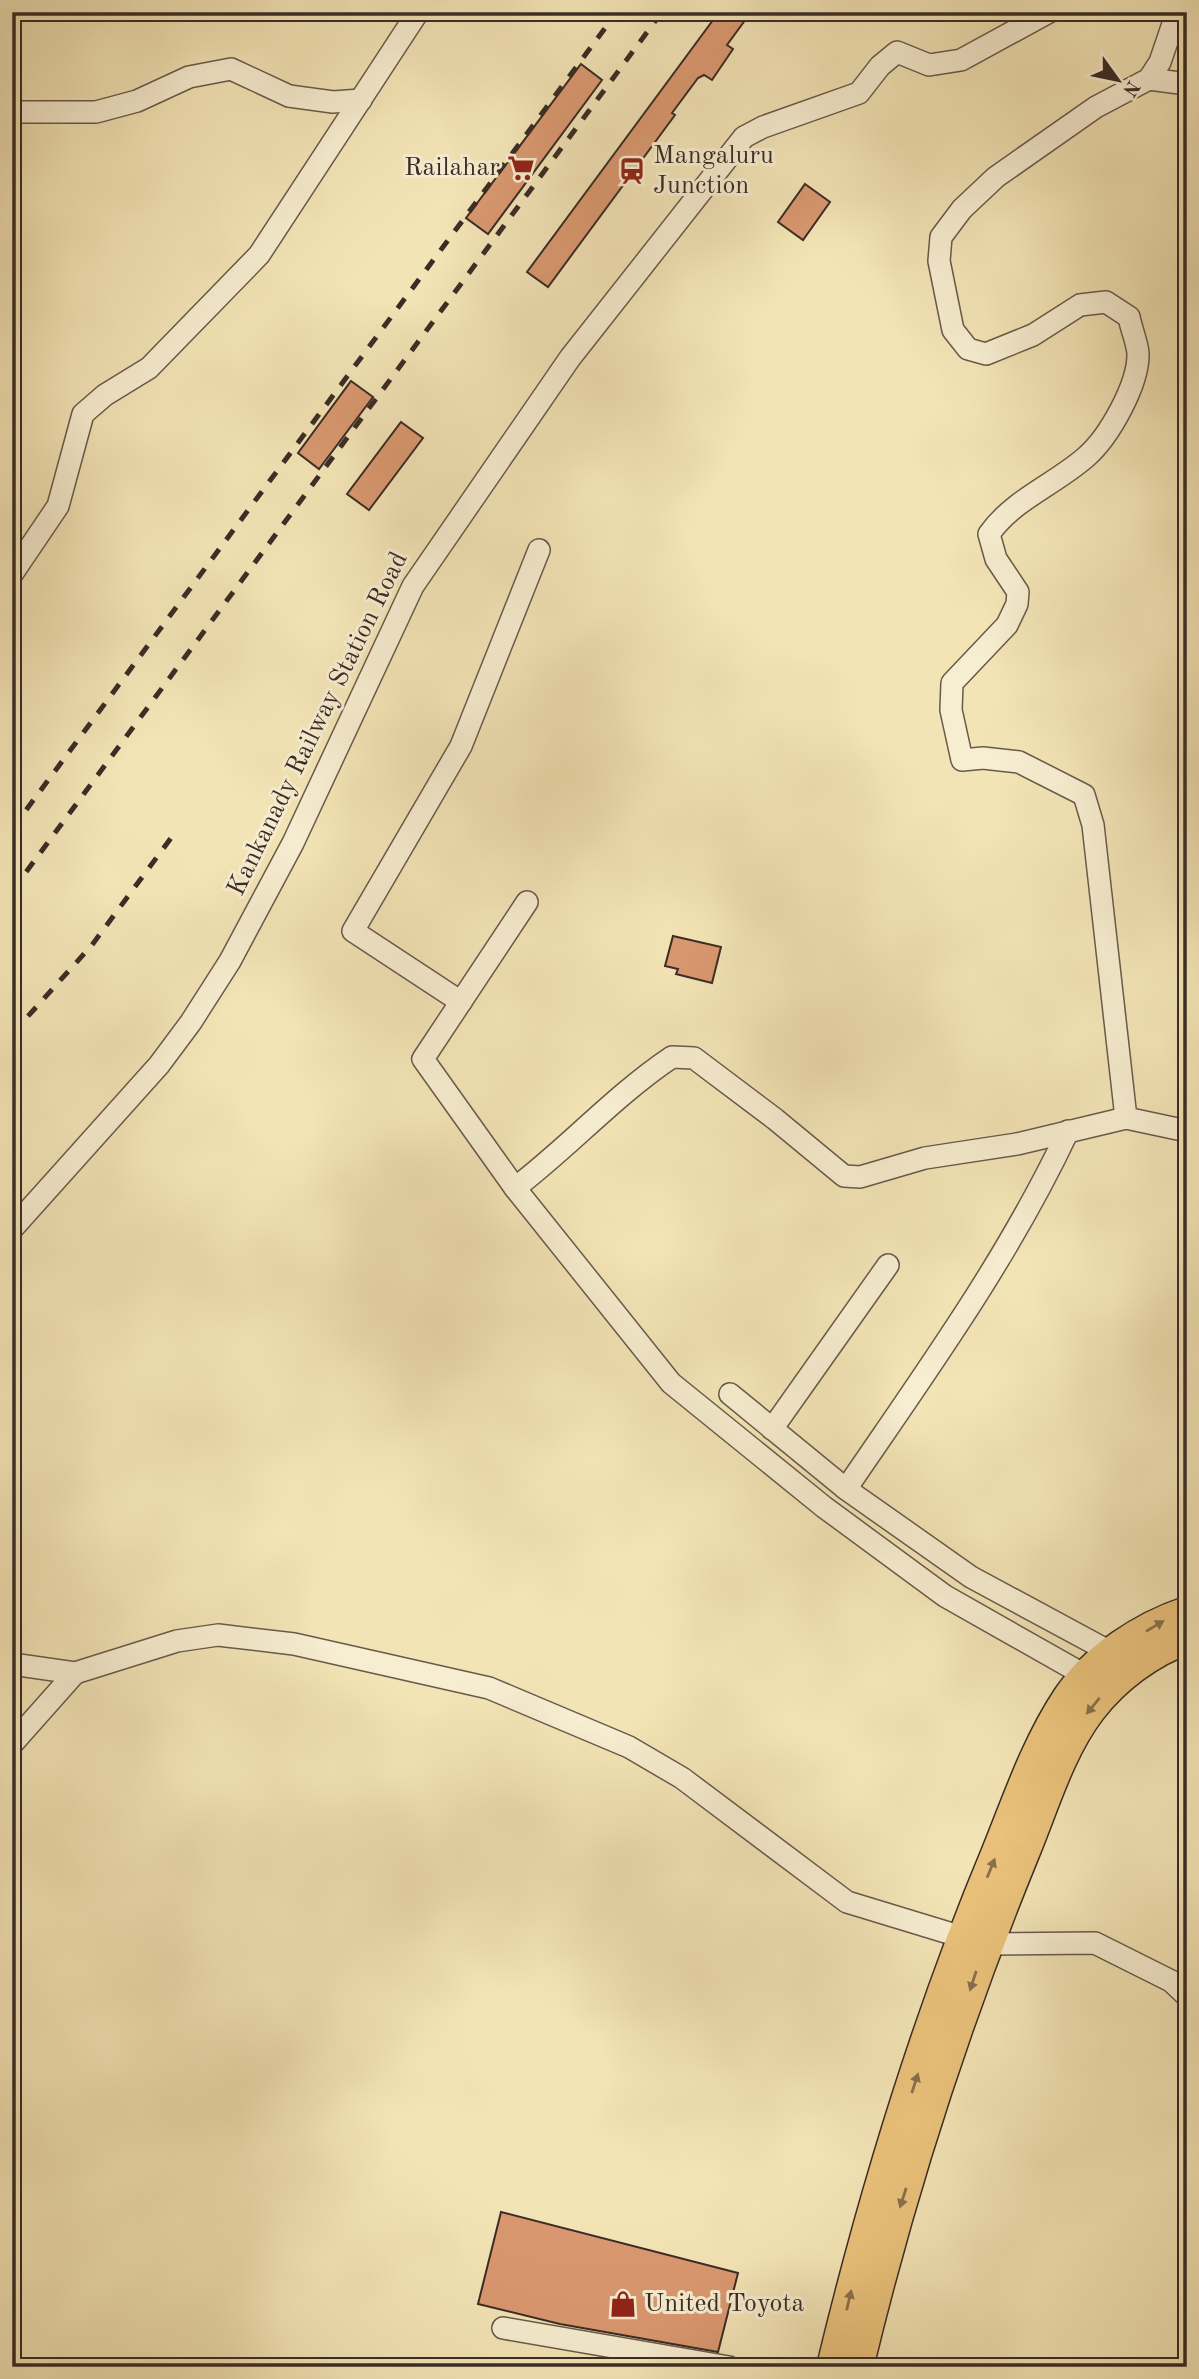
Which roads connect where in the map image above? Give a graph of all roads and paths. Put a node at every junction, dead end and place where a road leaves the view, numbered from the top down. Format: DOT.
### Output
graph roads {
  1 [pos="418,12"];
  2 [pos="1049,12"];
  3 [pos="1177,12"];
  4 [pos="1149,79"];
  5 [pos="1187,84"];
  6 [pos="361,100"];
  7 [pos="12,112"];
  8 [pos="539,550"];
  9 [pos="12,574"];
  10 [pos="527,902"];
  11 [pos="461,1002"];
  12 [pos="1126,1118"];
  13 [pos="1068,1131"];
  14 [pos="1187,1131"];
  15 [pos="515,1188"];
  16 [pos="12,1229"];
  17 [pos="888,1265"];
  18 [pos="730,1394"];
  19 [pos="772,1429"];
  20 [pos="846,1489"];
  21 [pos="1187,1613"];
  22 [pos="1187,1638"];
  23 [pos="1112,1653"];
  24 [pos="12,1664"];
  25 [pos="75,1674"];
  26 [pos="1087,1676"];
  27 [pos="12,1744"];
  28 [pos="974,1940"];
  29 [pos="1187,1996"];
  30 [pos="503,2328"];
  31 [pos="729,2367"];
  32 [pos="833,2367"];
  33 [pos="858,2367"];
  1 -- 6 [label="street"];
  2 -- 16 [label="street, Kankanady Railway Station Road"];
  3 -- 4 [label="street"];
  4 -- 5 [label="street"];
  4 -- 12 [label="street"];
  6 -- 7 [label="street"];
  6 -- 9 [label="street"];
  8 -- 11 [label="street"];
  10 -- 11 [label="street"];
  11 -- 15 [label="street"];
  12 -- 13 [label="street"];
  12 -- 14 [label="street"];
  13 -- 15 [label="street"];
  13 -- 20 [label="street"];
  15 -- 26 [label="street"];
  17 -- 19 [label="street"];
  18 -- 19 [label="street"];
  19 -- 20 [label="street"];
  20 -- 23 [label="street"];
  23 -- 21 [label="highway, one-way"];
  22 -- 28 [label="highway, one-way"];
  23 -- 26 [label="highway"];
  24 -- 25 [label="street"];
  25 -- 27 [label="street"];
  25 -- 28 [label="street"];
  28 -- 26 [label="highway, one-way"];
  28 -- 29 [label="street"];
  32 -- 28 [label="highway, one-way"];
  28 -- 33 [label="highway, one-way"];
  30 -- 31 [label="street"];
}
